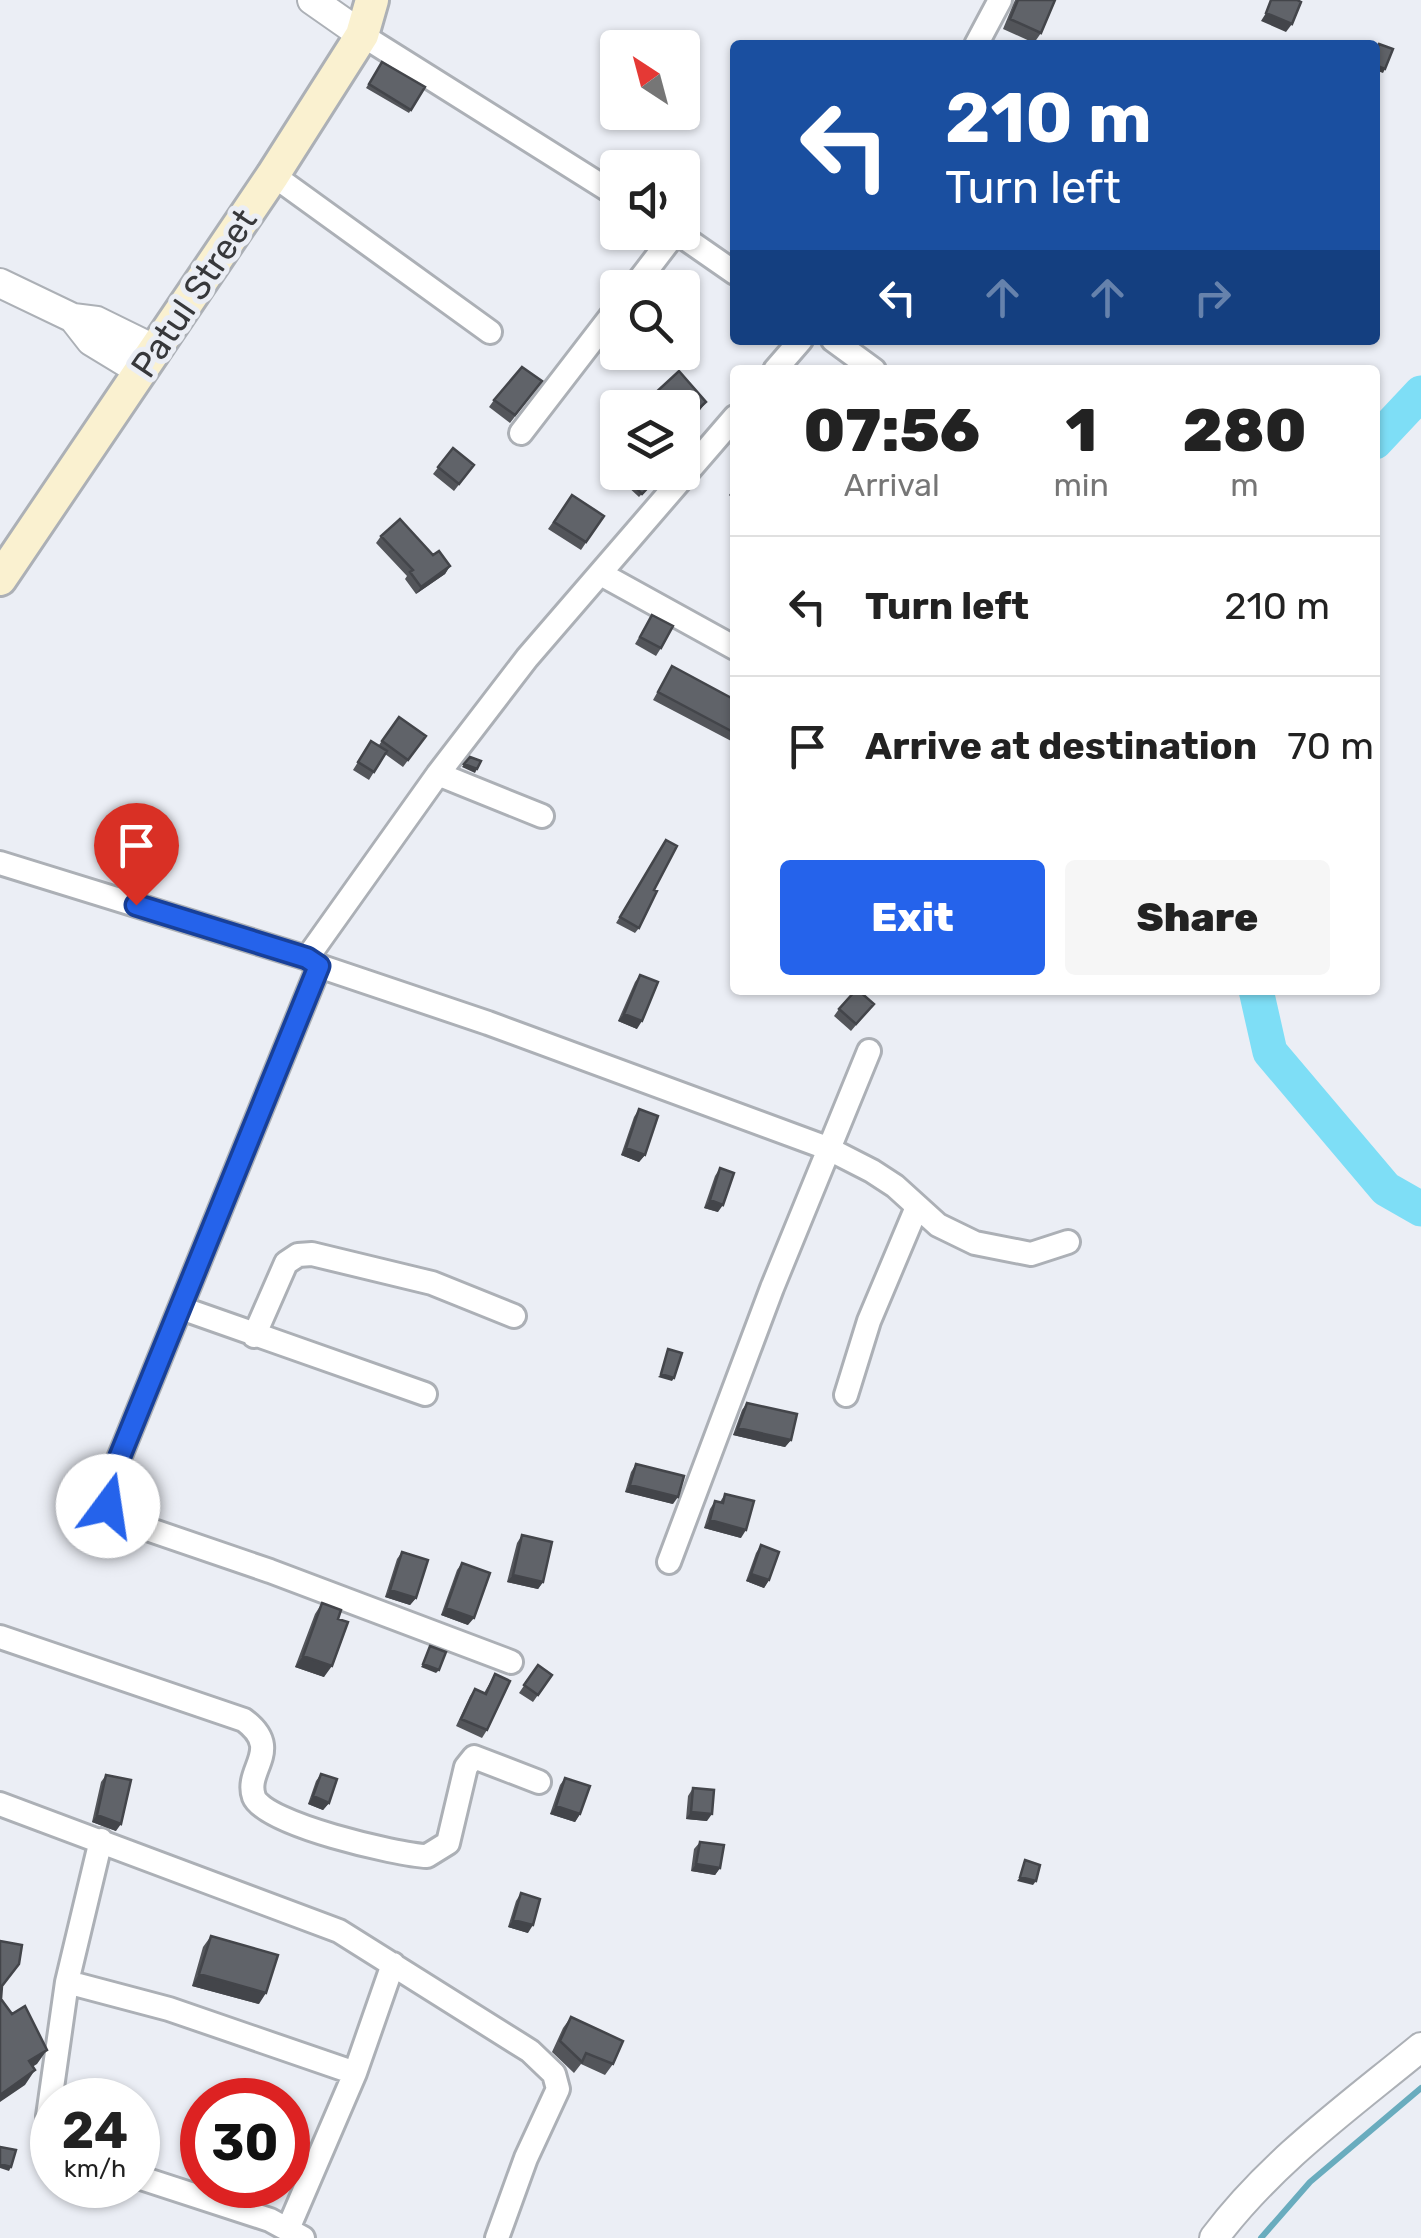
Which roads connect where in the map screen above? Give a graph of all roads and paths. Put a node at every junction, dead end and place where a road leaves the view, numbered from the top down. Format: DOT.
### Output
graph roads {
  1 [pos="312,0"];
  2 [pos="372,0"];
  3 [pos="1000,0"];
  4 [pos="362,35"];
  5 [pos="979,40"];
  6 [pos="273,175"];
  7 [pos="600,185"];
  8 [pos="730,269"];
  9 [pos="647,270"];
  10 [pos="0,283"];
  11 [pos="600,331"];
  12 [pos="490,332"];
  13 [pos="796,345"];
  14 [pos="840,345"];
  15 [pos="149,361"];
  16 [pos="779,365"];
  17 [pos="867,365"];
  18 [pos="730,423"];
  19 [pos="521,433"];
  20 [pos="601,574"];
  21 [pos="0,578"];
  22 [pos="730,645"];
  23 [pos="438,774"];
  24 [pos="542,816"];
  25 [pos="0,862"];
  26 [pos="313,962"];
  27 [pos="869,1051"];
  28 [pos="827,1148"];
  29 [pos="917,1207"];
  30 [pos="1068,1242"];
  31 [pos="181,1308"];
  32 [pos="514,1316"];
  33 [pos="254,1336"];
  34 [pos="425,1394"];
  35 [pos="846,1395"];
  36 [pos="669,1562"];
  37 [pos="0,1637"];
  38 [pos="510,1662"];
  39 [pos="540,1782"];
  40 [pos="0,1804"];
  41 [pos="100,1840"];
  42 [pos="393,1964"];
  43 [pos="67,1982"];
  44 [pos="1421,2047"];
  45 [pos="355,2073"];
  46 [pos="53,2078"];
  47 [pos="160,2185"];
  48 [pos="296,2233"];
  49 [pos="497,2238"];
  50 [pos="1214,2238"];
  1 -- 4 [label="street"];
  2 -- 4 [label="main road, Patul Street"];
  3 -- 5 [label="street"];
  4 -- 6 [label="main road, Patul Street"];
  4 -- 7 [label="street"];
  6 -- 12 [label="street"];
  6 -- 15 [label="main road, Patul Street"];
  8 -- 9 [label="street"];
  10 -- 15 [label="street"];
  11 -- 19 [label="street"];
  13 -- 16 [label="street"];
  14 -- 17 [label="street"];
  15 -- 21 [label="main road, Patul Street"];
  18 -- 20 [label="street"];
  20 -- 22 [label="street"];
  20 -- 23 [label="street"];
  23 -- 24 [label="street"];
  23 -- 26 [label="street"];
  25 -- 26 [label="street"];
  26 -- 28 [label="street"];
  26 -- 31 [label="street"];
  27 -- 28 [label="street"];
  28 -- 29 [label="street"];
  28 -- 36 [label="street"];
  29 -- 30 [label="street"];
  29 -- 35 [label="street"];
  31 -- 33 [label="street"];
  31 -- 38 [label="street"];
  32 -- 33 [label="street"];
  33 -- 34 [label="street"];
  37 -- 39 [label="street"];
  40 -- 41 [label="street"];
  41 -- 42 [label="street"];
  41 -- 43 [label="street"];
  42 -- 45 [label="street"];
  42 -- 49 [label="street"];
  43 -- 45 [label="street"];
  43 -- 46 [label="street"];
  44 -- 50 [label="street"];
  45 -- 48 [label="street"];
  47 -- 48 [label="street"];
}
